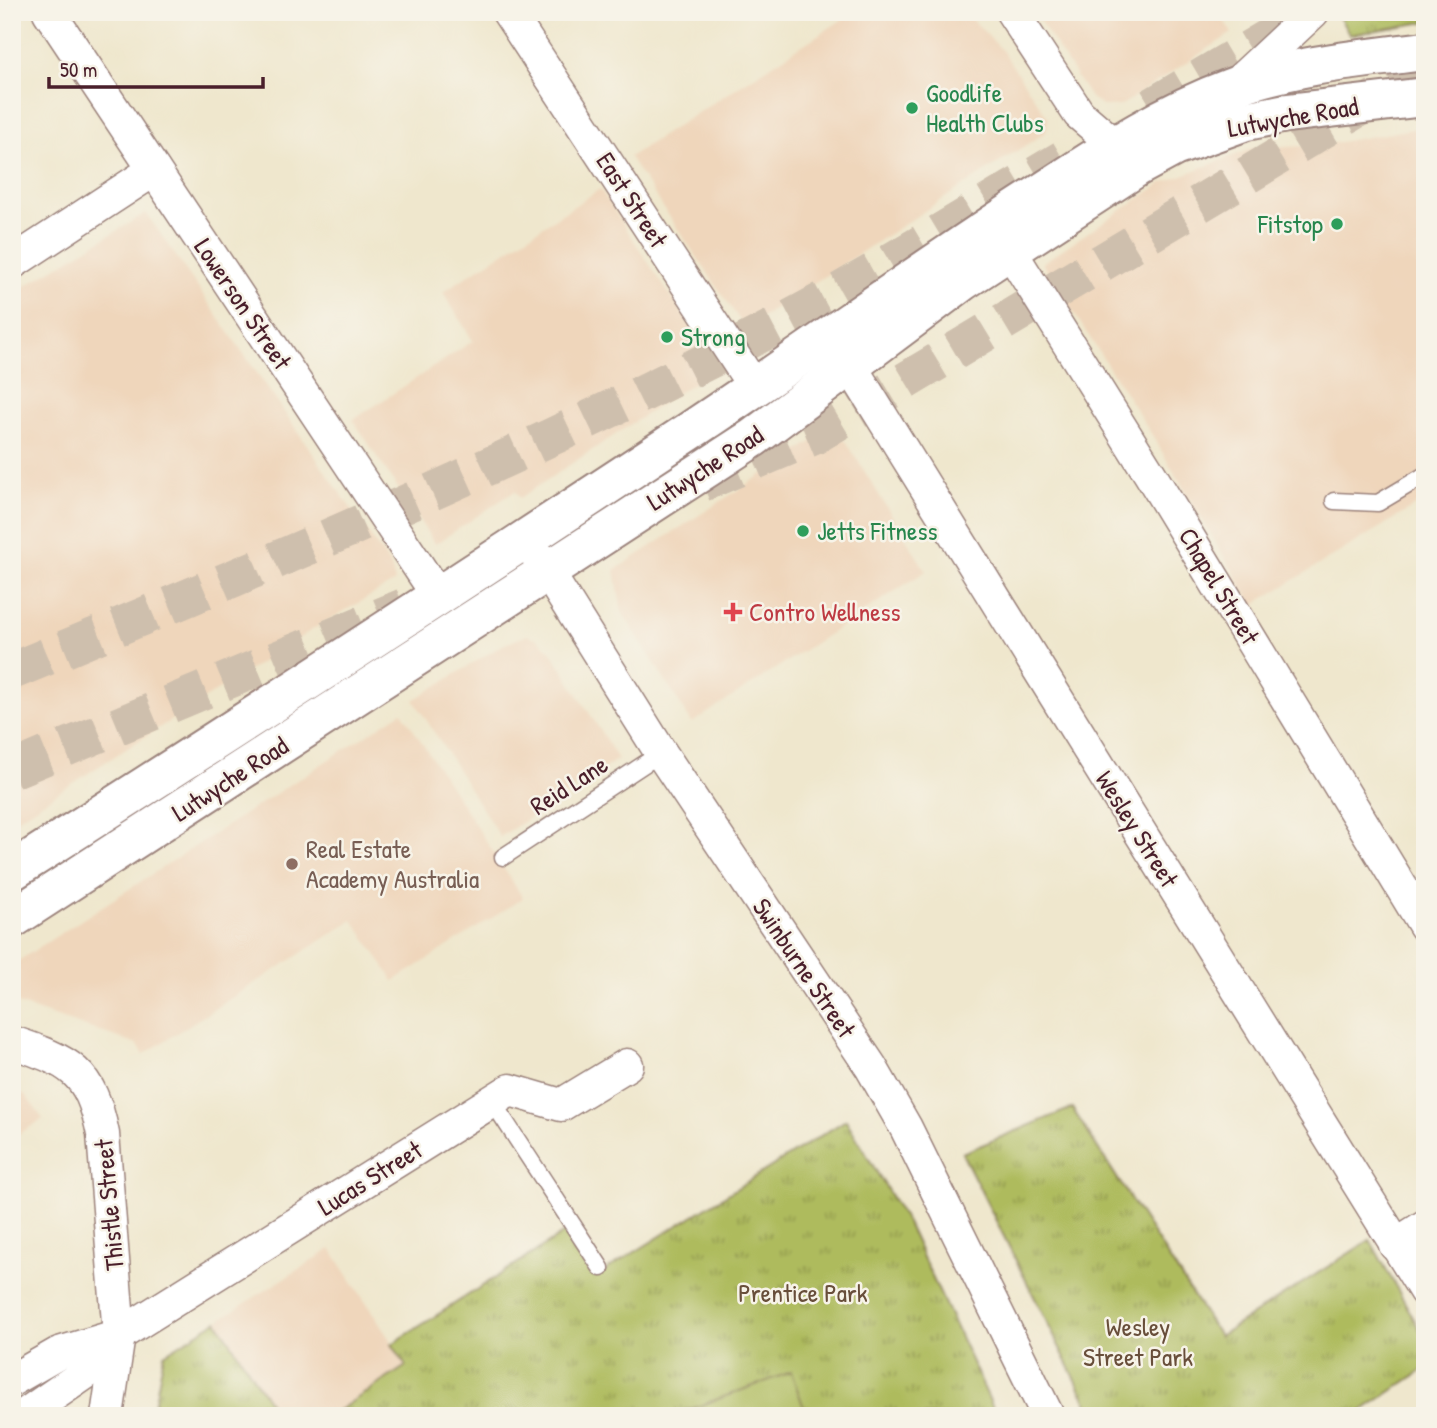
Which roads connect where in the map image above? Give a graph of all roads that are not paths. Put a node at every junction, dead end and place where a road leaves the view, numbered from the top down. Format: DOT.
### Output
graph roads {
  1 [pos="49,12"];
  2 [pos="508,12"];
  3 [pos="1012,12"];
  4 [pos="1313,12"];
  5 [pos="1425,51"];
  6 [pos="1233,86"];
  7 [pos="1425,97"];
  8 [pos="1115,145"];
  9 [pos="154,170"];
  10 [pos="1009,249"];
  11 [pos="12,263"];
  12 [pos="850,367"];
  13 [pos="755,388"];
  14 [pos="1425,475"];
  15 [pos="1334,501"];
  16 [pos="527,539"];
  17 [pos="547,572"];
  18 [pos="438,596"];
  19 [pos="661,753"];
  20 [pos="503,857"];
  21 [pos="12,871"];
  22 [pos="12,919"];
  23 [pos="1425,926"];
  24 [pos="12,1042"];
  25 [pos="626,1065"];
  26 [pos="492,1101"];
  27 [pos="1425,1226"];
  28 [pos="1395,1245"];
  29 [pos="601,1268"];
  30 [pos="1425,1291"];
  31 [pos="119,1335"];
  32 [pos="12,1380"];
  33 [pos="23,1416"];
  34 [pos="107,1416"];
  35 [pos="1048,1416"];
  1 -- 9 [label="street, Lowerson Street"];
  2 -- 13 [label="street, East Street"];
  3 -- 8 [label="street"];
  4 -- 6 [label="street"];
  5 -- 6 [label="highway, Lutwyche Road"];
  6 -- 8 [label="highway, Lutwyche Road"];
  7 -- 10 [label="highway, Lutwyche Road"];
  8 -- 13 [label="highway, Lutwyche Road"];
  9 -- 11 [label="street"];
  9 -- 18 [label="street, Lowerson Street"];
  10 -- 12 [label="highway, Lutwyche Road"];
  10 -- 23 [label="street, Chapel Street"];
  12 -- 17 [label="highway, Lutwyche Road"];
  12 -- 28 [label="street, Wesley Street"];
  13 -- 16 [label="highway, Lutwyche Road"];
  14 -- 15 [label="lane"];
  16 -- 17 [label="street, Swinburne Street"];
  16 -- 18 [label="highway, Lutwyche Road"];
  17 -- 19 [label="street, Swinburne Street"];
  17 -- 22 [label="highway, Lutwyche Road"];
  18 -- 21 [label="highway, Lutwyche Road"];
  19 -- 20 [label="lane, Reid Lane"];
  19 -- 35 [label="street, Swinburne Street"];
  24 -- 31 [label="street, Thistle Street"];
  25 -- 26 [label="street, Lucas Street"];
  26 -- 29 [label="lane"];
  26 -- 31 [label="street, Lucas Street"];
  27 -- 28 [label="street"];
  28 -- 30 [label="street, Wesley Street"];
  31 -- 32 [label="street"];
  31 -- 33 [label="street"];
  31 -- 34 [label="street, Thistle Street"];
}
